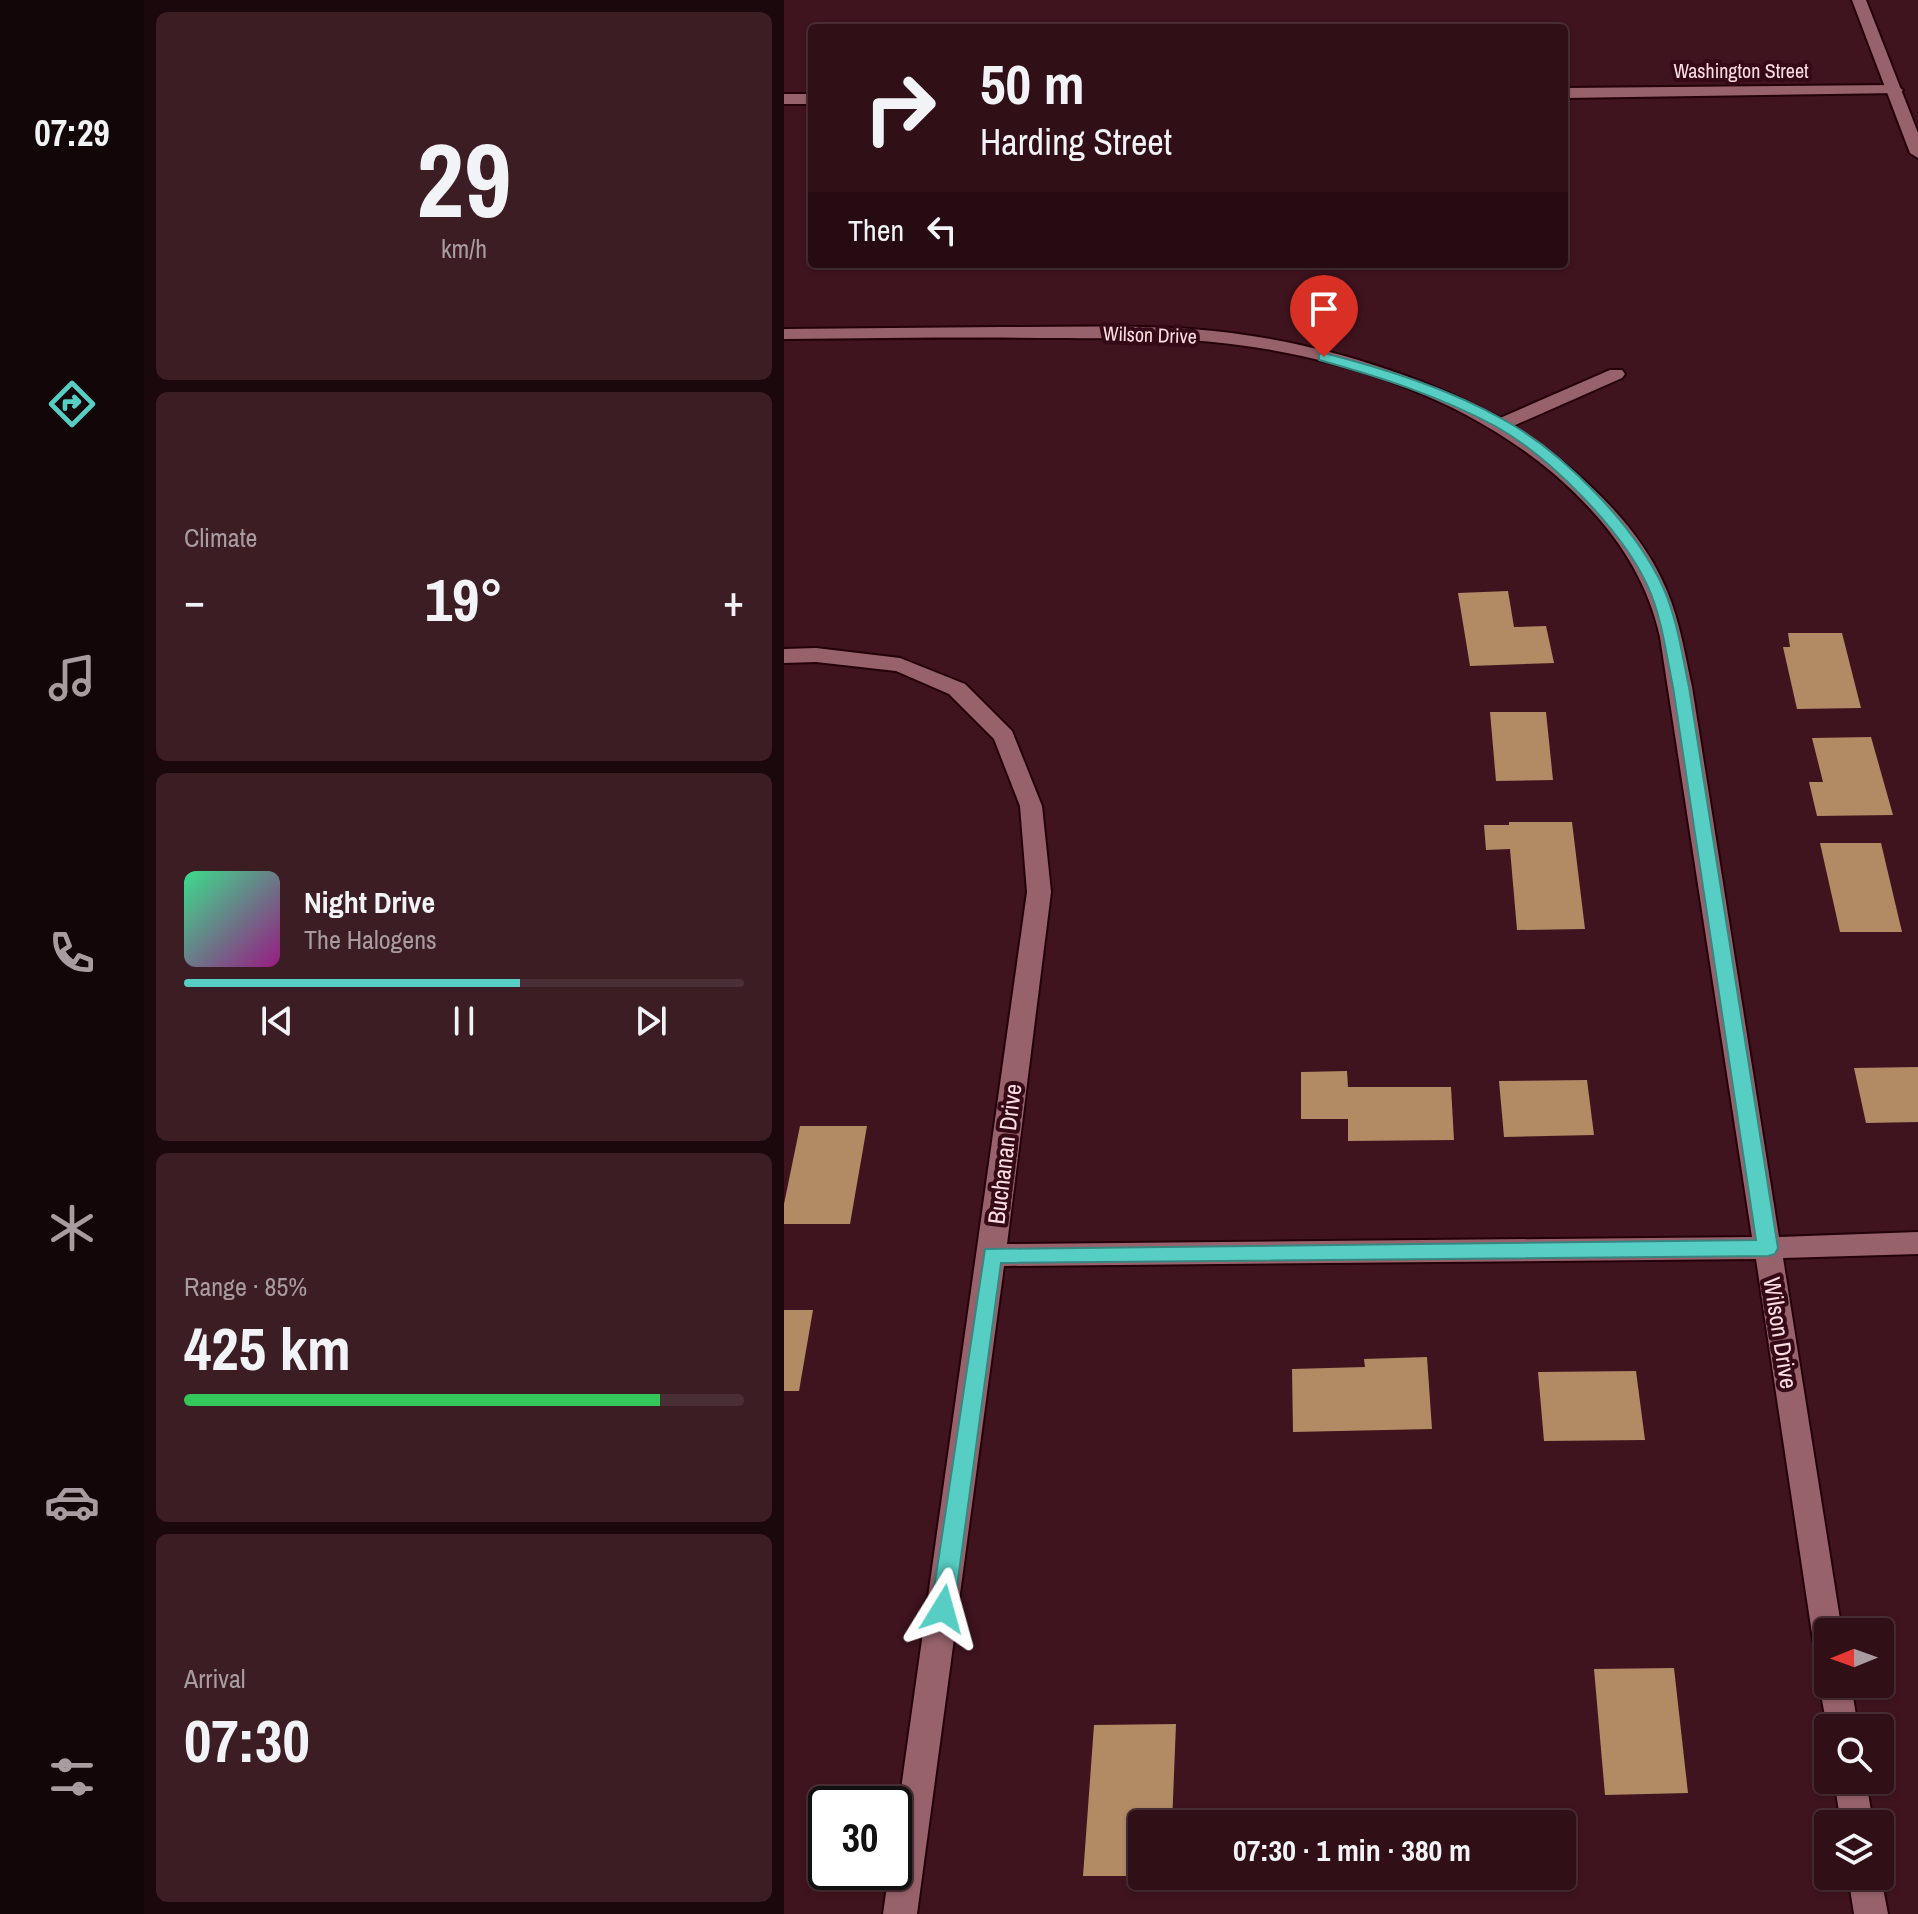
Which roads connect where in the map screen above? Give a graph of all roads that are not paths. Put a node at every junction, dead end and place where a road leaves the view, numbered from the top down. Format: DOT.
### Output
graph roads {
  1 [pos="1859,0"];
  2 [pos="1901,90"];
  3 [pos="1568,93"];
  4 [pos="784,99"];
  5 [pos="808,99"];
  6 [pos="1918,153"];
  7 [pos="784,334"];
  8 [pos="1616,374"];
  9 [pos="1502,424"];
  10 [pos="784,656"];
  11 [pos="1918,1243"];
  12 [pos="1768,1248"];
  13 [pos="992,1255"];
  14 [pos="1825,1618"];
  15 [pos="1867,1890"];
  16 [pos="900,1914"];
  17 [pos="1871,1914"];
  1 -- 2 [label="street"];
  2 -- 3 [label="street, Washington Street"];
  2 -- 6 [label="street"];
  4 -- 5 [label="street"];
  7 -- 9 [label="street, Wilson Drive"];
  8 -- 9 [label="street"];
  9 -- 12 [label="street, Wilson Drive"];
  10 -- 13 [label="street, Buchanan Drive"];
  11 -- 12 [label="street"];
  12 -- 13 [label="street"];
  12 -- 14 [label="street, Wilson Drive"];
  13 -- 16 [label="street, Buchanan Drive"];
  15 -- 17 [label="street"];
}
